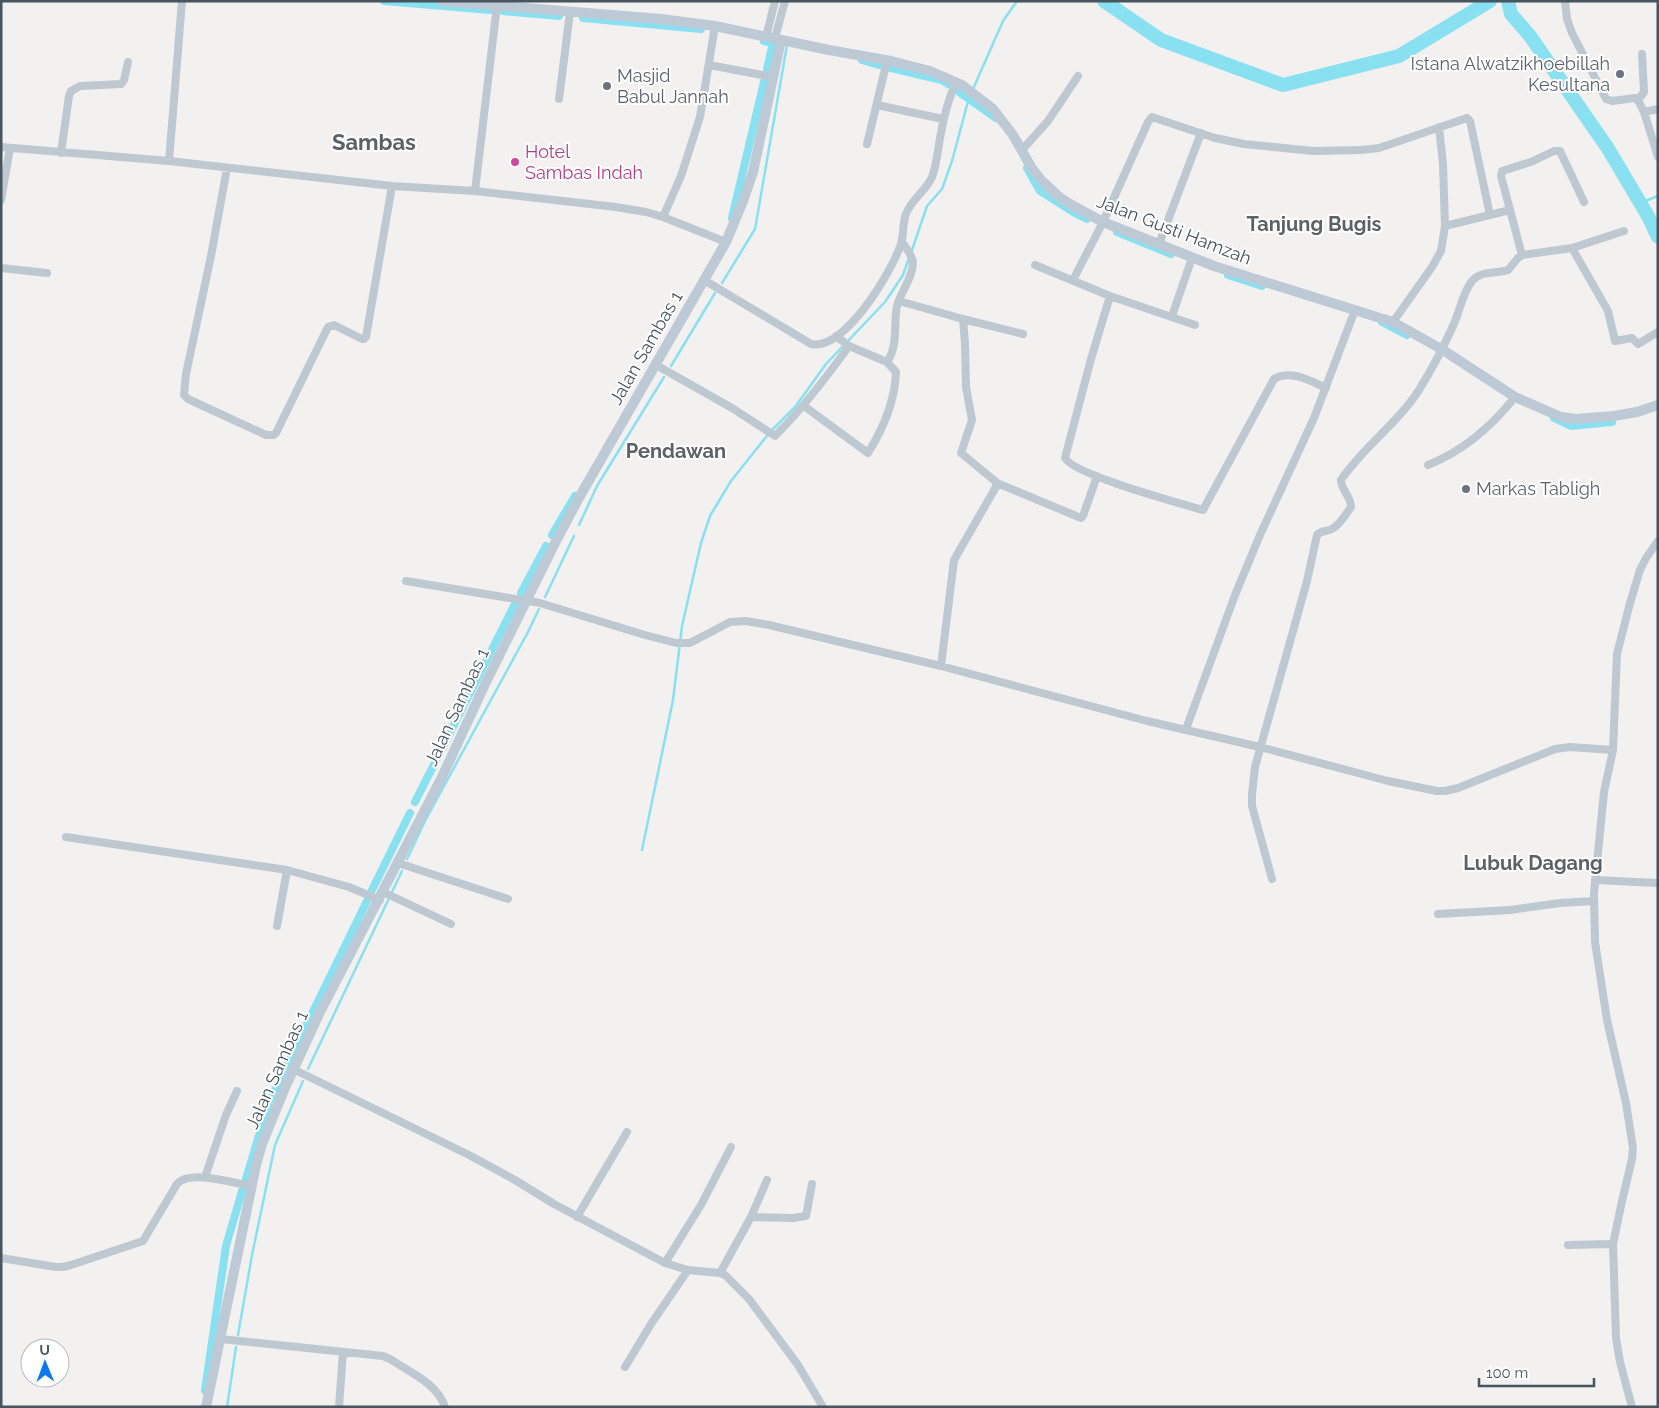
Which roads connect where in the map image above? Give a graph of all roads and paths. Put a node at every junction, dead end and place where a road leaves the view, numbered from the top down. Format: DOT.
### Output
graph roads {
  1 [pos="182,1"];
  2 [pos="441,1"];
  3 [pos="775,1"];
  4 [pos="786,1"];
  5 [pos="1565,1"];
  6 [pos="497,5"];
  7 [pos="570,12"];
  8 [pos="715,26"];
  9 [pos="774,38"];
  10 [pos="1642,54"];
  11 [pos="887,60"];
  12 [pos="128,62"];
  13 [pos="709,65"];
  14 [pos="1078,76"];
  15 [pos="773,77"];
  16 [pos="959,84"];
  17 [pos="559,99"];
  18 [pos="1638,100"];
  19 [pos="877,105"];
  20 [pos="1658,109"];
  21 [pos="1644,112"];
  22 [pos="944,119"];
  23 [pos="1439,127"];
  24 [pos="1200,133"];
  25 [pos="868,144"];
  26 [pos="1,147"];
  27 [pos="10,148"];
  28 [pos="1022,150"];
  29 [pos="61,153"];
  30 [pos="1658,157"];
  31 [pos="169,161"];
  32 [pos="227,168"];
  33 [pos="392,186"];
  34 [pos="474,191"];
  35 [pos="1,200"];
  36 [pos="1584,202"];
  37 [pos="1510,210"];
  38 [pos="1490,215"];
  39 [pos="663,217"];
  40 [pos="1103,222"];
  41 [pos="1445,226"];
  42 [pos="1624,231"];
  43 [pos="726,242"];
  44 [pos="1159,244"];
  45 [pos="904,245"];
  46 [pos="1572,248"];
  47 [pos="1522,255"];
  48 [pos="1192,258"];
  49 [pos="1035,265"];
  50 [pos="1,268"];
  51 [pos="47,273"];
  52 [pos="704,280"];
  53 [pos="1073,280"];
  54 [pos="1110,296"];
  55 [pos="899,302"];
  56 [pos="1355,310"];
  57 [pos="1172,316"];
  58 [pos="963,319"];
  59 [pos="1393,322"];
  60 [pos="1194,325"];
  61 [pos="1658,332"];
  62 [pos="1024,334"];
  63 [pos="838,337"];
  64 [pos="848,345"];
  65 [pos="1443,350"];
  66 [pos="887,362"];
  67 [pos="656,365"];
  68 [pos="1326,388"];
  69 [pos="1515,397"];
  70 [pos="804,406"];
  71 [pos="1655,408"];
  72 [pos="1428,465"];
  73 [pos="1097,476"];
  74 [pos="997,482"];
  75 [pos="1658,542"];
  76 [pos="406,581"];
  77 [pos="526,600"];
  78 [pos="941,666"];
  79 [pos="1186,729"];
  80 [pos="1260,747"];
  81 [pos="1613,750"];
  82 [pos="66,837"];
  83 [pos="398,863"];
  84 [pos="287,870"];
  85 [pos="1272,879"];
  86 [pos="1595,880"];
  87 [pos="1658,883"];
  88 [pos="382,895"];
  89 [pos="508,899"];
  90 [pos="1594,901"];
  91 [pos="1438,914"];
  92 [pos="451,924"];
  93 [pos="277,926"];
  94 [pos="293,1069"];
  95 [pos="237,1091"];
  96 [pos="627,1132"];
  97 [pos="731,1147"];
  98 [pos="205,1177"];
  99 [pos="767,1180"];
  100 [pos="812,1184"];
  101 [pos="251,1186"];
  102 [pos="577,1217"];
  103 [pos="751,1217"];
  104 [pos="1614,1244"];
  105 [pos="1568,1245"];
  106 [pos="1,1258"];
  107 [pos="665,1263"];
  108 [pos="688,1270"];
  109 [pos="720,1273"];
  110 [pos="221,1340"];
  111 [pos="343,1352"];
  112 [pos="625,1366"];
  113 [pos="1631,1403"];
  114 [pos="206,1407"];
  115 [pos="339,1407"];
  116 [pos="445,1407"];
  117 [pos="823,1407"];
  1 -- 31 [label="street"];
  2 -- 6 [label="street, Jalan Gusti Hamzah"];
  3 -- 9 [label="street"];
  4 -- 9 [label="street"];
  5 -- 18 [label="street"];
  6 -- 7 [label="street, Jalan Gusti Hamzah"];
  6 -- 34 [label="street"];
  7 -- 8 [label="street, Jalan Gusti Hamzah"];
  7 -- 17 [label="street"];
  8 -- 9 [label="street, Jalan Gusti Hamzah"];
  8 -- 13 [label="street"];
  9 -- 11 [label="street, Jalan Gusti Hamzah"];
  9 -- 15 [label="street, Jalan Sambas 1"];
  10 -- 18 [label="street"];
  11 -- 16 [label="street, Jalan Gusti Hamzah"];
  11 -- 19 [label="street"];
  12 -- 29 [label="street"];
  13 -- 15 [label="street"];
  13 -- 39 [label="street"];
  14 -- 28 [label="street"];
  15 -- 43 [label="street, Jalan Sambas 1"];
  16 -- 22 [label="street"];
  16 -- 28 [label="street, Jalan Gusti Hamzah"];
  18 -- 21 [label="street"];
  19 -- 22 [label="street"];
  19 -- 25 [label="street"];
  20 -- 21 [label="street"];
  21 -- 30 [label="street"];
  22 -- 45 [label="street"];
  23 -- 24 [label="street"];
  23 -- 38 [label="street"];
  23 -- 41 [label="street"];
  24 -- 40 [label="street"];
  24 -- 44 [label="street"];
  26 -- 27 [label="street"];
  27 -- 29 [label="street"];
  27 -- 35 [label="street"];
  28 -- 40 [label="street, Jalan Gusti Hamzah"];
  29 -- 31 [label="street"];
  31 -- 32 [label="street"];
  32 -- 33 [label="street"];
  32 -- 33 [label="street"];
  33 -- 34 [label="street"];
  34 -- 39 [label="street"];
  36 -- 37 [label="street"];
  37 -- 38 [label="street"];
  37 -- 47 [label="street"];
  38 -- 41 [label="street"];
  39 -- 43 [label="street"];
  40 -- 44 [label="street, Jalan Gusti Hamzah"];
  40 -- 53 [label="street"];
  41 -- 59 [label="street"];
  42 -- 46 [label="street"];
  43 -- 52 [label="street, Jalan Sambas 1"];
  44 -- 48 [label="street, Jalan Gusti Hamzah"];
  45 -- 55 [label="street"];
  45 -- 63 [label="street"];
  46 -- 47 [label="street"];
  46 -- 61 [label="street"];
  47 -- 65 [label="street"];
  48 -- 56 [label="street, Jalan Gusti Hamzah"];
  48 -- 57 [label="street"];
  49 -- 53 [label="street"];
  50 -- 51 [label="street"];
  52 -- 63 [label="street"];
  52 -- 67 [label="street, Jalan Sambas 1"];
  53 -- 54 [label="street"];
  54 -- 57 [label="street"];
  54 -- 73 [label="street"];
  55 -- 58 [label="street"];
  55 -- 66 [label="street"];
  56 -- 59 [label="street, Jalan Gusti Hamzah"];
  56 -- 68 [label="street"];
  57 -- 60 [label="street"];
  58 -- 62 [label="street"];
  58 -- 74 [label="street"];
  59 -- 65 [label="street, Jalan Gusti Hamzah"];
  63 -- 64 [label="street"];
  64 -- 66 [label="street"];
  64 -- 70 [label="street"];
  65 -- 69 [label="street, Jalan Gusti Hamzah"];
  65 -- 80 [label="street"];
  66 -- 70 [label="street"];
  67 -- 70 [label="street"];
  67 -- 77 [label="street, Jalan Sambas 1"];
  68 -- 73 [label="street"];
  68 -- 79 [label="street"];
  69 -- 71 [label="street, Jalan Gusti Hamzah"];
  69 -- 72 [label="street"];
  73 -- 74 [label="street"];
  74 -- 78 [label="street"];
  75 -- 81 [label="street"];
  76 -- 77 [label="street"];
  77 -- 78 [label="street"];
  77 -- 83 [label="street, Jalan Sambas 1"];
  78 -- 79 [label="street"];
  79 -- 80 [label="street"];
  80 -- 81 [label="street"];
  80 -- 85 [label="street"];
  81 -- 86 [label="street"];
  82 -- 84 [label="street"];
  83 -- 88 [label="street, Jalan Sambas 1"];
  83 -- 89 [label="street"];
  84 -- 88 [label="street"];
  84 -- 93 [label="street"];
  86 -- 87 [label="street"];
  86 -- 90 [label="street"];
  88 -- 92 [label="street"];
  88 -- 94 [label="street, Jalan Sambas 1"];
  90 -- 91 [label="street"];
  90 -- 104 [label="street"];
  94 -- 101 [label="street, Jalan Sambas 1"];
  94 -- 102 [label="street"];
  95 -- 98 [label="street"];
  96 -- 102 [label="street"];
  97 -- 107 [label="street"];
  98 -- 101 [label="street"];
  98 -- 106 [label="street"];
  99 -- 103 [label="street"];
  100 -- 103 [label="street"];
  101 -- 110 [label="street, Jalan Sambas 1"];
  102 -- 107 [label="street"];
  103 -- 109 [label="street"];
  104 -- 105 [label="street"];
  104 -- 113 [label="street"];
  107 -- 108 [label="street"];
  108 -- 109 [label="street"];
  108 -- 112 [label="street"];
  109 -- 117 [label="street"];
  110 -- 111 [label="street"];
  110 -- 114 [label="street, Jalan Sambas 1"];
  111 -- 115 [label="street"];
  111 -- 116 [label="street"];
}
